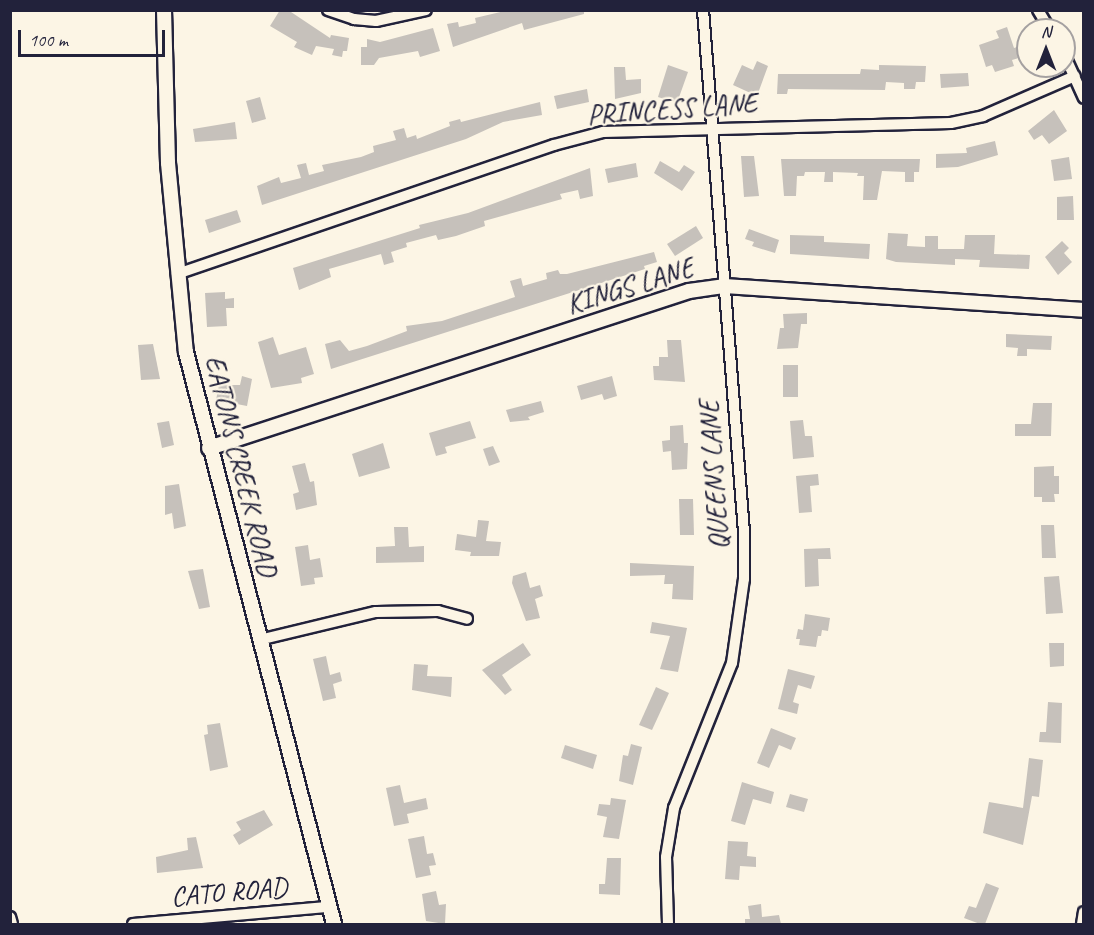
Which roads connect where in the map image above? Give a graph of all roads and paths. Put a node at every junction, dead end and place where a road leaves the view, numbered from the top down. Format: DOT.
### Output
graph roads {
  1 [pos="164,10"];
  2 [pos="328,10"];
  3 [pos="426,10"];
  4 [pos="703,10"];
  5 [pos="1070,78"];
  6 [pos="1076,78"];
  7 [pos="1083,98"];
  8 [pos="711,128"];
  9 [pos="177,274"];
  10 [pos="724,286"];
  11 [pos="1083,310"];
  12 [pos="209,448"];
  13 [pos="467,619"];
  14 [pos="259,640"];
  15 [pos="329,907"];
  16 [pos="1083,912"];
  17 [pos="10,917"];
  18 [pos="12,924"];
  19 [pos="133,924"];
  20 [pos="334,924"];
  21 [pos="668,924"];
  22 [pos="1082,924"];
  1 -- 9 [label="street, EATONS CREEK ROAD"];
  2 -- 3 [label="street"];
  4 -- 8 [label="street, QUEENS LANE"];
  5 -- 8 [label="street, PRINCESS LANE"];
  6 -- 7 [label="street"];
  8 -- 9 [label="street, PRINCESS LANE"];
  8 -- 10 [label="street, QUEENS LANE"];
  9 -- 12 [label="street, EATONS CREEK ROAD"];
  10 -- 11 [label="street, KINGS LANE"];
  10 -- 12 [label="street, KINGS LANE"];
  10 -- 21 [label="street, QUEENS LANE"];
  12 -- 14 [label="street, EATONS CREEK ROAD"];
  13 -- 14 [label="street"];
  14 -- 15 [label="street, EATONS CREEK ROAD"];
  15 -- 19 [label="street, CATO ROAD"];
  15 -- 20 [label="street, EATONS CREEK ROAD"];
  16 -- 22 [label="street"];
  17 -- 18 [label="street"];
}
